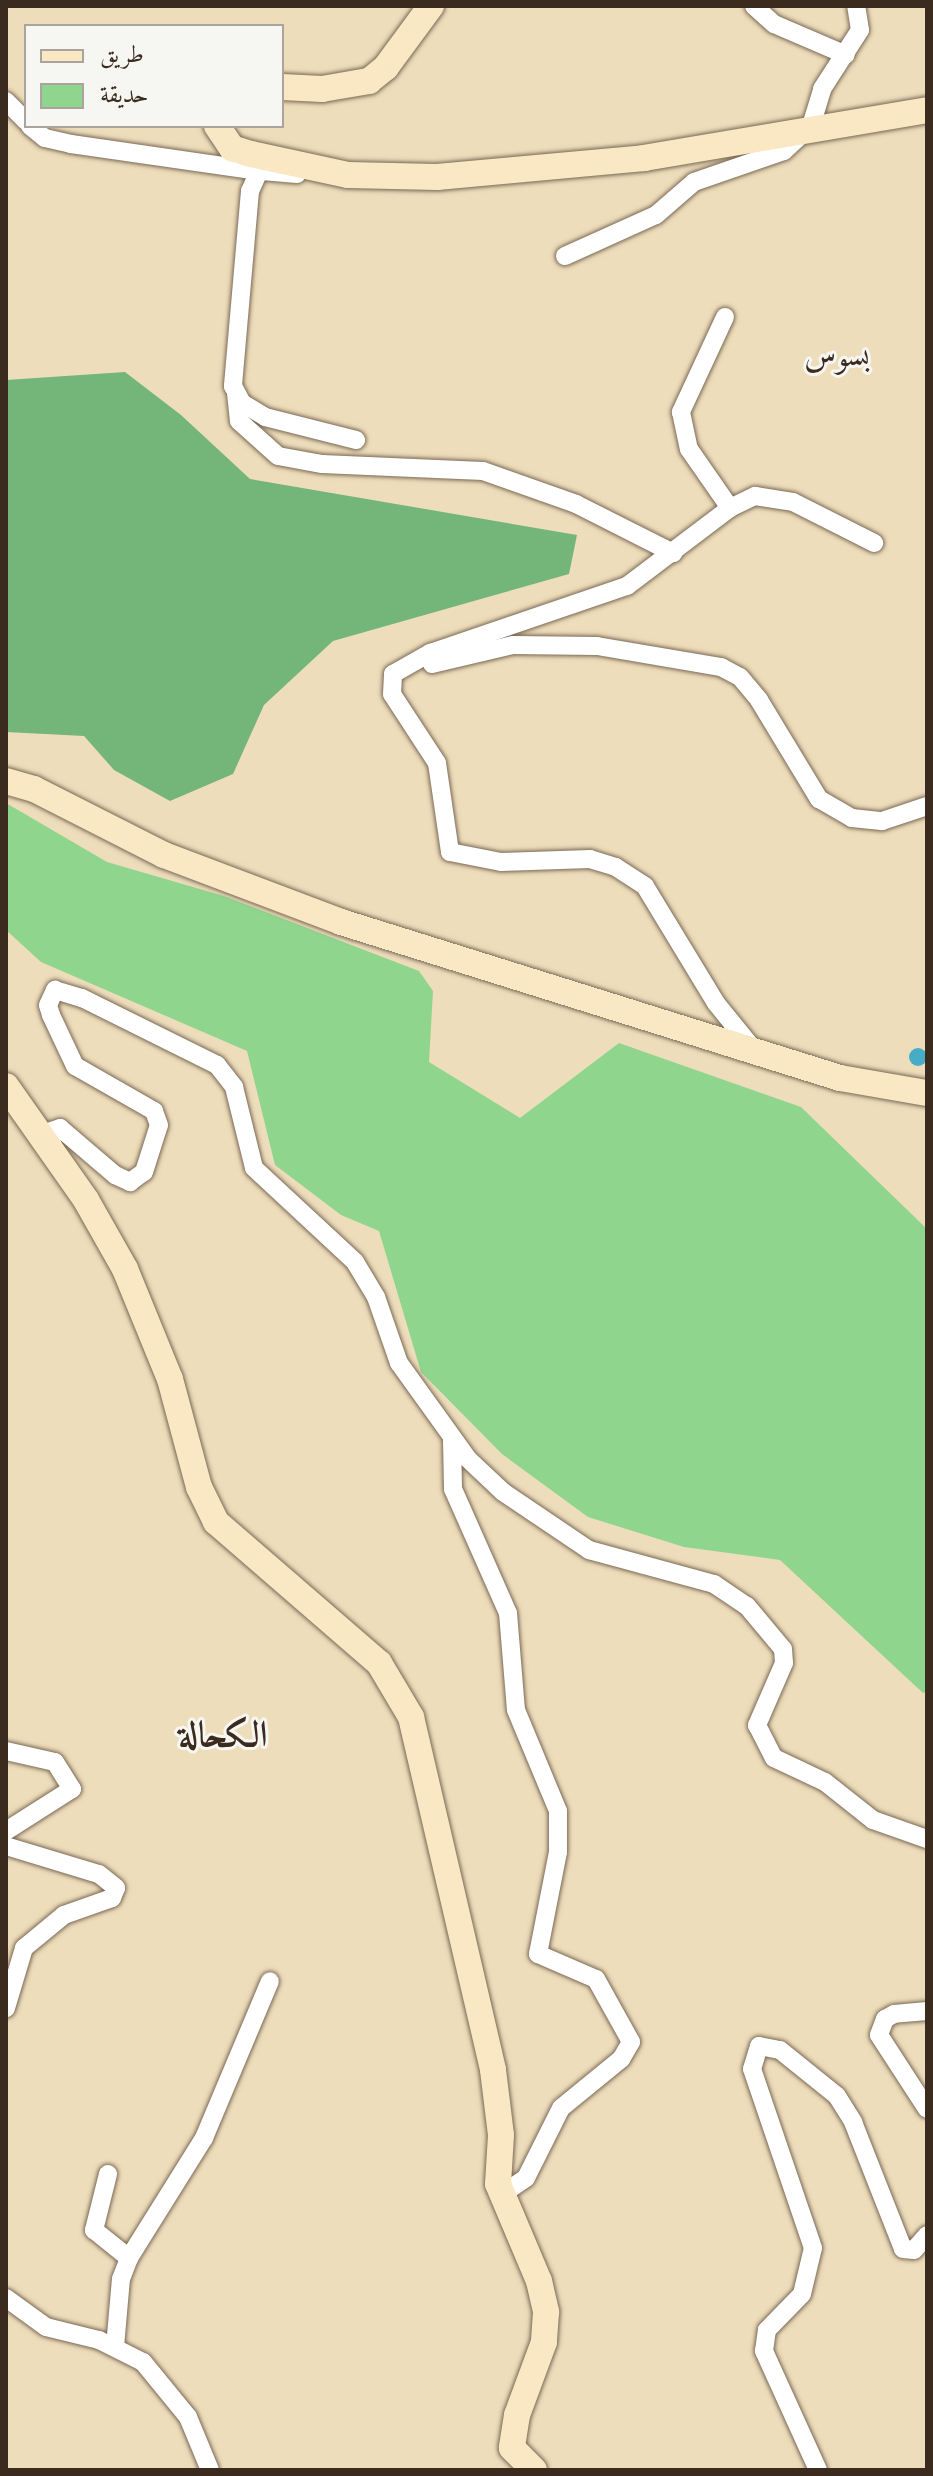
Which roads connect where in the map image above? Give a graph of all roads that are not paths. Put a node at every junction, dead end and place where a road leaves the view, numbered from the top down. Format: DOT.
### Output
graph roads {
  1 [pos="431,6"];
  2 [pos="754,6"];
  3 [pos="856,6"];
  4 [pos="846,55"];
  5 [pos="284,87"];
  6 [pos="6,101"];
  7 [pos="927,110"];
  8 [pos="24,119"];
  9 [pos="811,126"];
  10 [pos="32,128"];
  11 [pos="218,128"];
  12 [pos="259,171"];
  13 [pos="348,175"];
  14 [pos="565,256"];
  15 [pos="725,317"];
  16 [pos="236,393"];
  17 [pos="356,440"];
  18 [pos="730,508"];
  19 [pos="874,543"];
  20 [pos="673,553"];
  21 [pos="391,687"];
  22 [pos="6,781"];
  23 [pos="927,806"];
  24 [pos="754,1050"];
  25 [pos="6,1086"];
  26 [pos="927,1093"];
  27 [pos="56,1156"];
  28 [pos="452,1440"];
  29 [pos="6,1751"];
  30 [pos="6,1831"];
  31 [pos="927,1839"];
  32 [pos="6,1846"];
  33 [pos="270,1981"];
  34 [pos="6,2008"];
  35 [pos="927,2011"];
  36 [pos="927,2109"];
  37 [pos="108,2174"];
  38 [pos="501,2195"];
  39 [pos="927,2235"];
  40 [pos="129,2258"];
  41 [pos="6,2298"];
  42 [pos="115,2347"];
  43 [pos="210,2470"];
  44 [pos="534,2470"];
  45 [pos="818,2470"];
  1 -- 5 [label="main road"];
  2 -- 4 [label="street"];
  3 -- 4 [label="street"];
  4 -- 9 [label="street"];
  6 -- 8 [label="street"];
  7 -- 9 [label="main road"];
  9 -- 13 [label="main road"];
  9 -- 14 [label="street"];
  10 -- 12 [label="street"];
  11 -- 13 [label="main road"];
  12 -- 13 [label="street"];
  12 -- 16 [label="street"];
  15 -- 18 [label="street"];
  16 -- 17 [label="street"];
  16 -- 20 [label="street"];
  18 -- 19 [label="street"];
  18 -- 20 [label="street"];
  20 -- 21 [label="street"];
  21 -- 23 [label="street"];
  21 -- 24 [label="street"];
  22 -- 24 [label="main road"];
  24 -- 26 [label="main road"];
  25 -- 27 [label="main road"];
  27 -- 28 [label="street"];
  27 -- 38 [label="main road"];
  28 -- 31 [label="street"];
  28 -- 38 [label="street"];
  29 -- 30 [label="street"];
  32 -- 34 [label="street"];
  33 -- 40 [label="street"];
  35 -- 36 [label="street"];
  37 -- 40 [label="street"];
  38 -- 44 [label="main road"];
  39 -- 45 [label="street"];
  40 -- 42 [label="street"];
  41 -- 42 [label="street"];
  42 -- 43 [label="street"];
}
